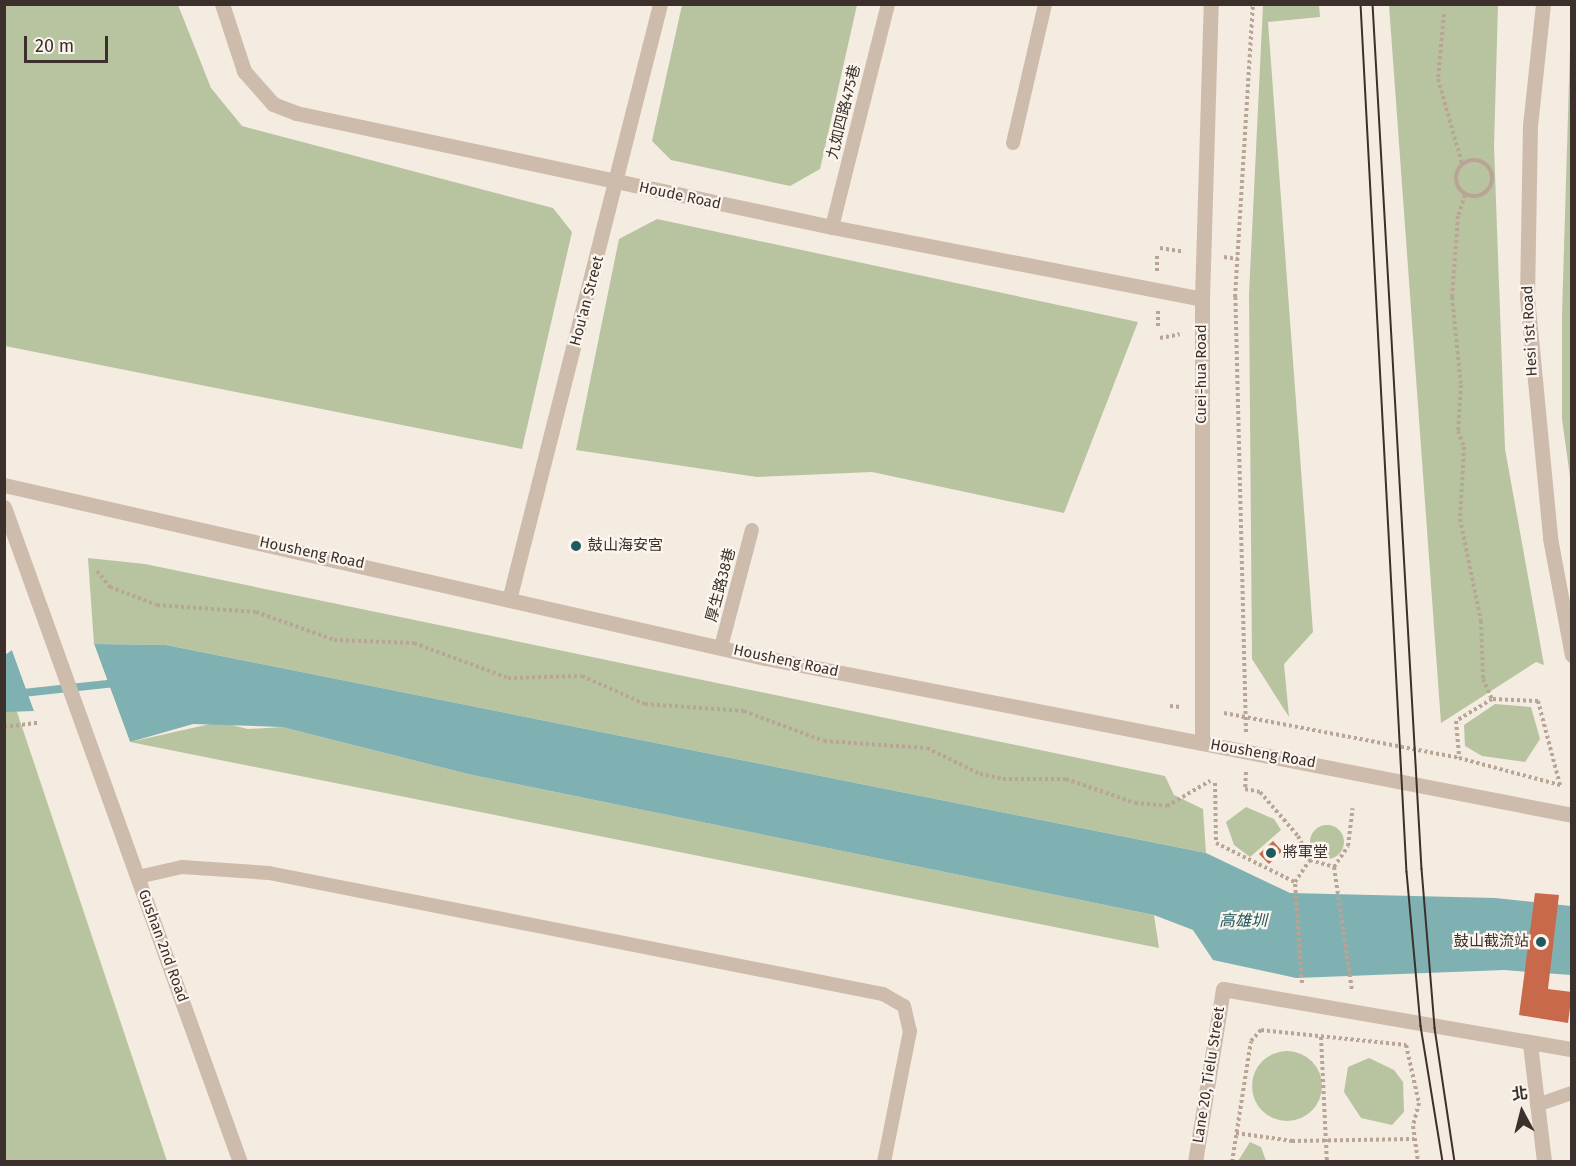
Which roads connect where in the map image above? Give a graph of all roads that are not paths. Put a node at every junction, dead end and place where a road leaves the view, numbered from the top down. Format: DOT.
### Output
graph roads {
  1 [pos="222,4"];
  2 [pos="660,4"];
  3 [pos="888,4"];
  4 [pos="1046,4"];
  5 [pos="1210,4"];
  6 [pos="1543,4"];
  7 [pos="1013,143"];
  8 [pos="618,183"];
  9 [pos="832,227"];
  10 [pos="1202,299"];
  11 [pos="4,485"];
  12 [pos="4,507"];
  13 [pos="752,530"];
  14 [pos="510,596"];
  15 [pos="721,647"];
  16 [pos="1572,655"];
  17 [pos="1202,743"];
  18 [pos="1572,815"];
  19 [pos="138,877"];
  20 [pos="1530,1044"];
  21 [pos="1572,1049"];
  22 [pos="1572,1093"];
  23 [pos="1537,1105"];
  24 [pos="240,1161"];
  25 [pos="884,1161"];
  26 [pos="1195,1161"];
  27 [pos="1544,1161"];
  1 -- 8 [label="street, Houde Road"];
  2 -- 8 [label="street, Hou'an Street"];
  3 -- 9 [label="lane, 九如四路475巷"];
  4 -- 7 [label="lane"];
  5 -- 10 [label="street, Cuei-hua Road"];
  6 -- 16 [label="street, Hesi 1st Road"];
  8 -- 9 [label="street, Houde Road"];
  8 -- 14 [label="street, Hou'an Street"];
  9 -- 10 [label="street, Houde Road"];
  10 -- 17 [label="street, Cuei-hua Road"];
  11 -- 14 [label="street, Housheng Road"];
  12 -- 19 [label="street, Gushan 2nd Road"];
  13 -- 15 [label="lane, 厚生路38巷"];
  14 -- 15 [label="street, Housheng Road"];
  15 -- 17 [label="street, Housheng Road"];
  17 -- 18 [label="street, Housheng Road"];
  19 -- 24 [label="street, Gushan 2nd Road"];
  19 -- 25 [label="lane"];
  20 -- 21 [label="street"];
  20 -- 23 [label="street"];
  20 -- 26 [label="street, Lane 20, Tielu Street"];
  22 -- 23 [label="lane"];
  23 -- 27 [label="street"];
}
